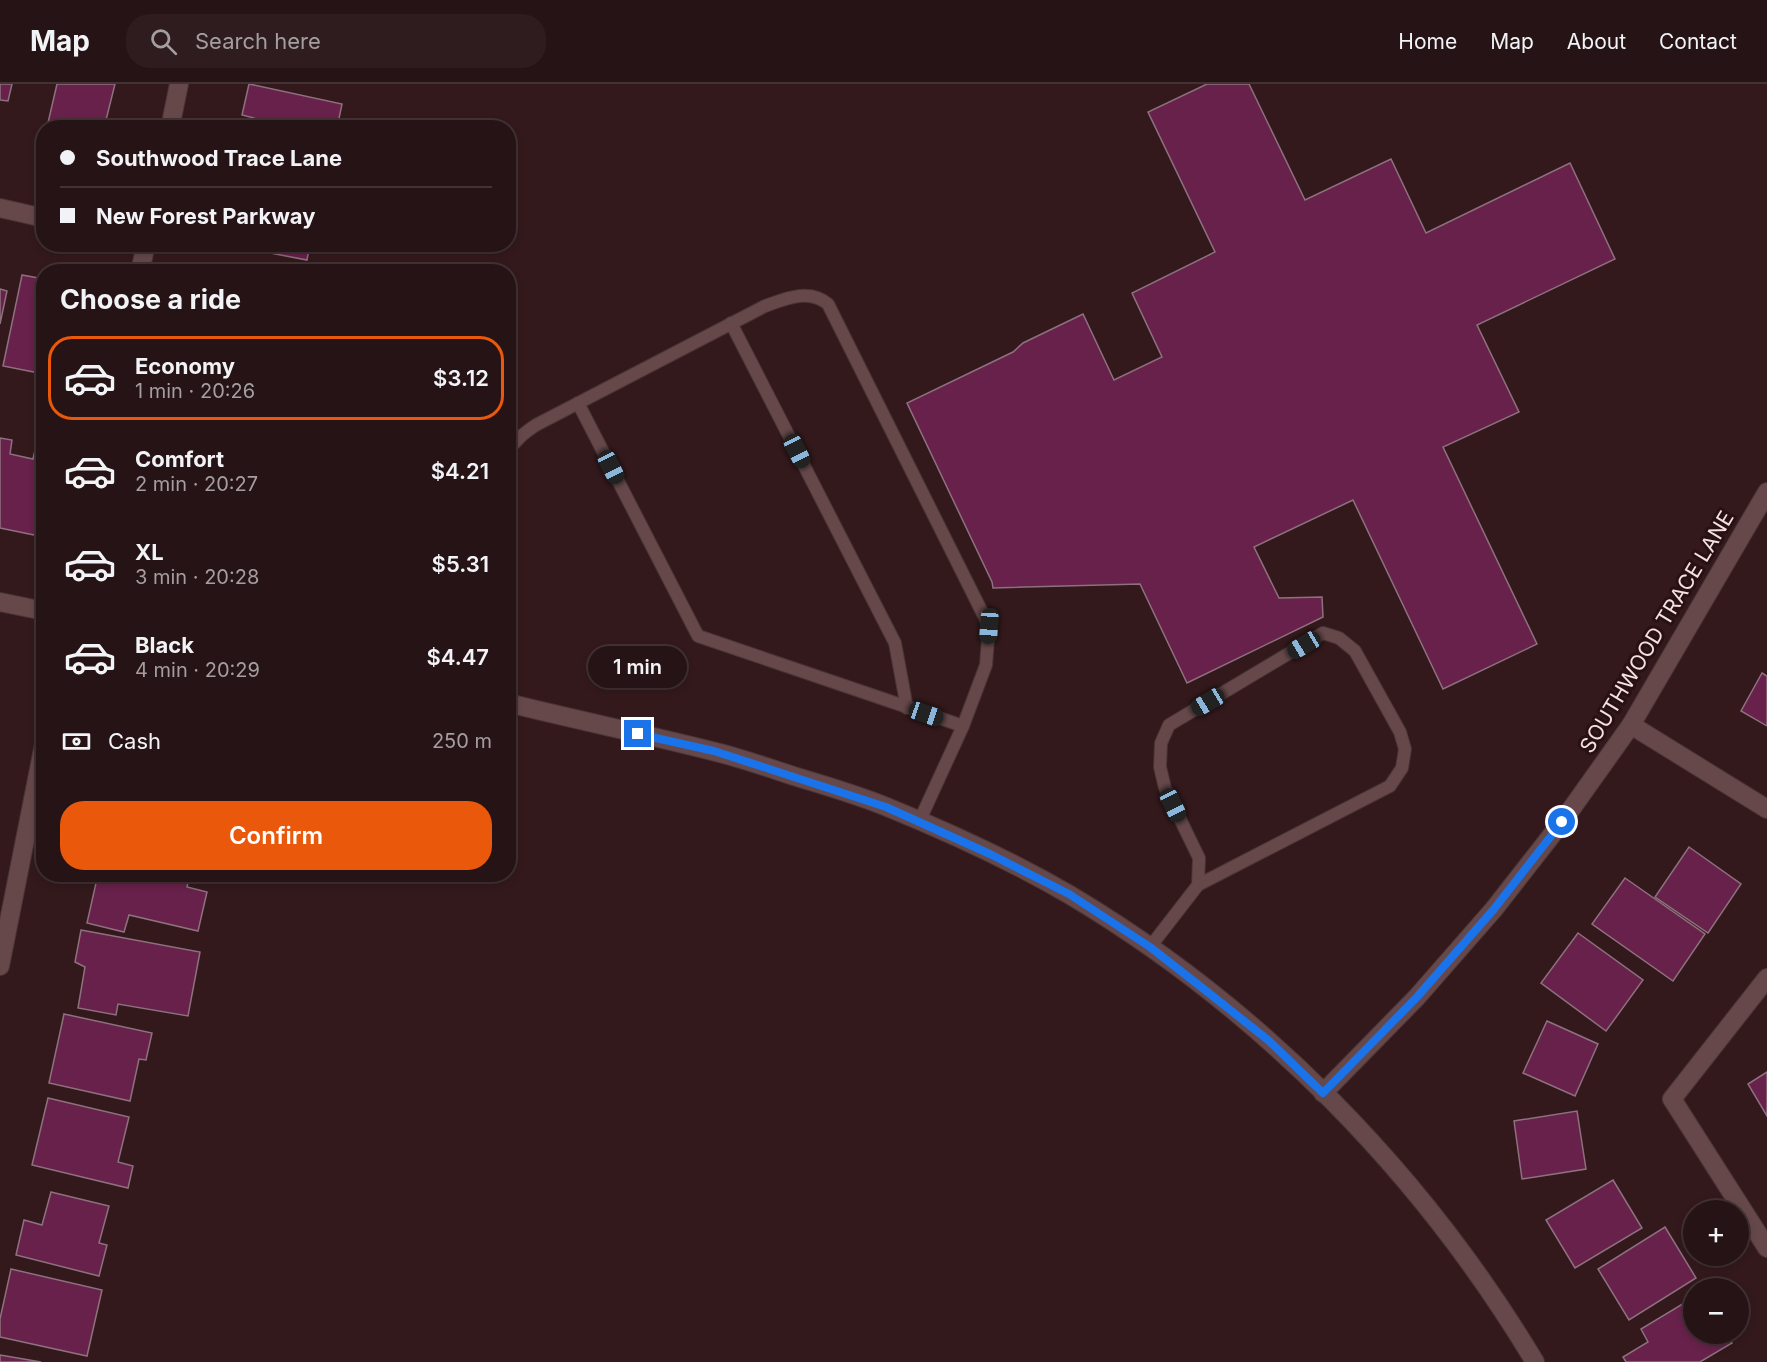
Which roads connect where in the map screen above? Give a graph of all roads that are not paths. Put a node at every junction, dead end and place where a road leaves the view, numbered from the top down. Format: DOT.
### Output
graph roads {
  1 [pos="179,84"];
  2 [pos="172,120"];
  3 [pos="0,208"];
  4 [pos="36,216"];
  5 [pos="731,323"];
  6 [pos="578,403"];
  7 [pos="516,441"];
  8 [pos="1767,492"];
  9 [pos="0,602"];
  10 [pos="36,609"];
  11 [pos="516,705"];
  12 [pos="907,708"];
  13 [pos="1631,725"];
  14 [pos="963,726"];
  15 [pos="36,784"];
  16 [pos="1767,809"];
  17 [pos="919,822"];
  18 [pos="1198,885"];
  19 [pos="1150,947"];
  20 [pos="0,966"];
  21 [pos="1767,978"];
  22 [pos="1323,1093"];
  23 [pos="1767,1248"];
  24 [pos="1535,1362"];
  1 -- 2 [label="street"];
  3 -- 4 [label="street"];
  5 -- 6 [label="lane"];
  5 -- 12 [label="lane"];
  5 -- 14 [label="lane"];
  6 -- 7 [label="lane"];
  6 -- 12 [label="lane"];
  8 -- 13 [label="street, SOUTHWOOD TRACE LANE"];
  9 -- 10 [label="street"];
  11 -- 17 [label="street"];
  12 -- 14 [label="lane"];
  13 -- 16 [label="street"];
  13 -- 22 [label="street, SOUTHWOOD TRACE LANE"];
  14 -- 17 [label="lane"];
  15 -- 20 [label="street"];
  17 -- 19 [label="street"];
  18 -- 18 [label="lane"];
  18 -- 19 [label="lane"];
  19 -- 22 [label="street"];
  21 -- 23 [label="street"];
  22 -- 24 [label="street"];
}
